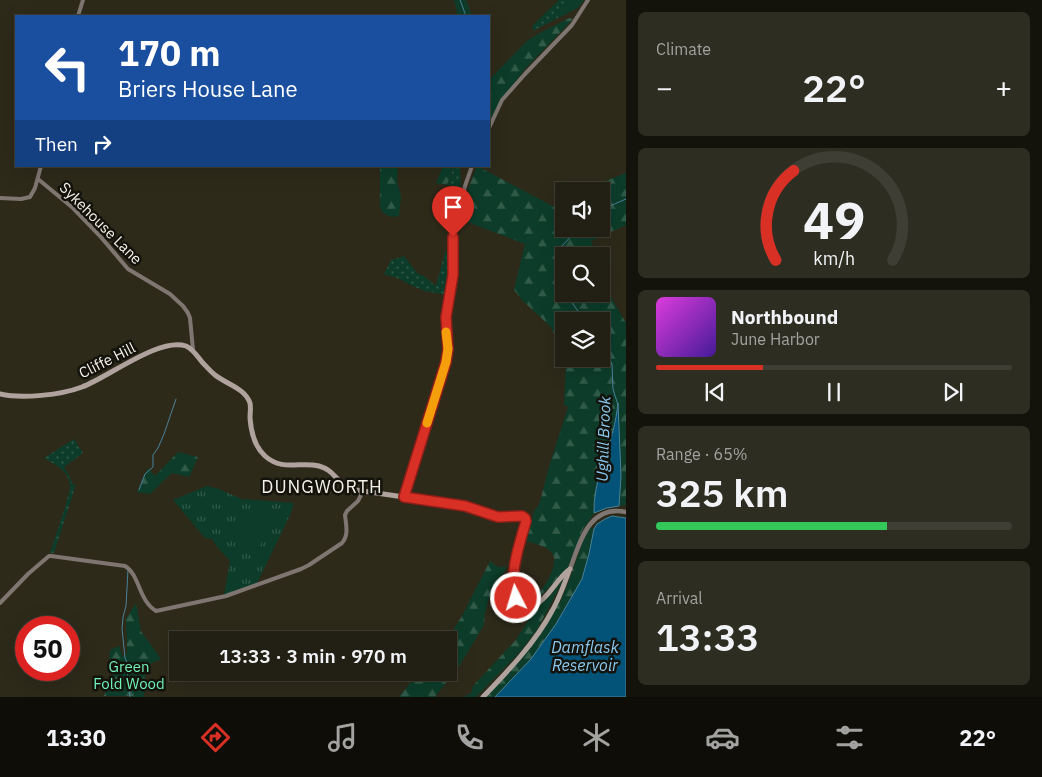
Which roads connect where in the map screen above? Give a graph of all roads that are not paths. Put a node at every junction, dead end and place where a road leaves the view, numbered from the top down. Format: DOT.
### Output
graph roads {
  1 [pos="83,0"];
  2 [pos="588,0"];
  3 [pos="78,15"];
  4 [pos="490,126"];
  5 [pos="41,167"];
  6 [pos="472,167"];
  7 [pos="38,179"];
  8 [pos="0,198"];
  9 [pos="193,350"];
  10 [pos="0,394"];
  11 [pos="363,491"];
  12 [pos="404,497"];
  13 [pos="625,511"];
  14 [pos="570,569"];
  15 [pos="0,603"];
  16 [pos="483,697"];
  1 -- 3 [label="street"];
  2 -- 4 [label="street"];
  5 -- 7 [label="street"];
  6 -- 12 [label="street"];
  7 -- 8 [label="street"];
  7 -- 9 [label="street, Sykehouse Lane"];
  9 -- 10 [label="main road, Cliffe Hill"];
  9 -- 11 [label="main road"];
  11 -- 12 [label="main road"];
  11 -- 15 [label="street"];
  12 -- 14 [label="main road"];
  13 -- 14 [label="street"];
  14 -- 16 [label="main road"];
}
